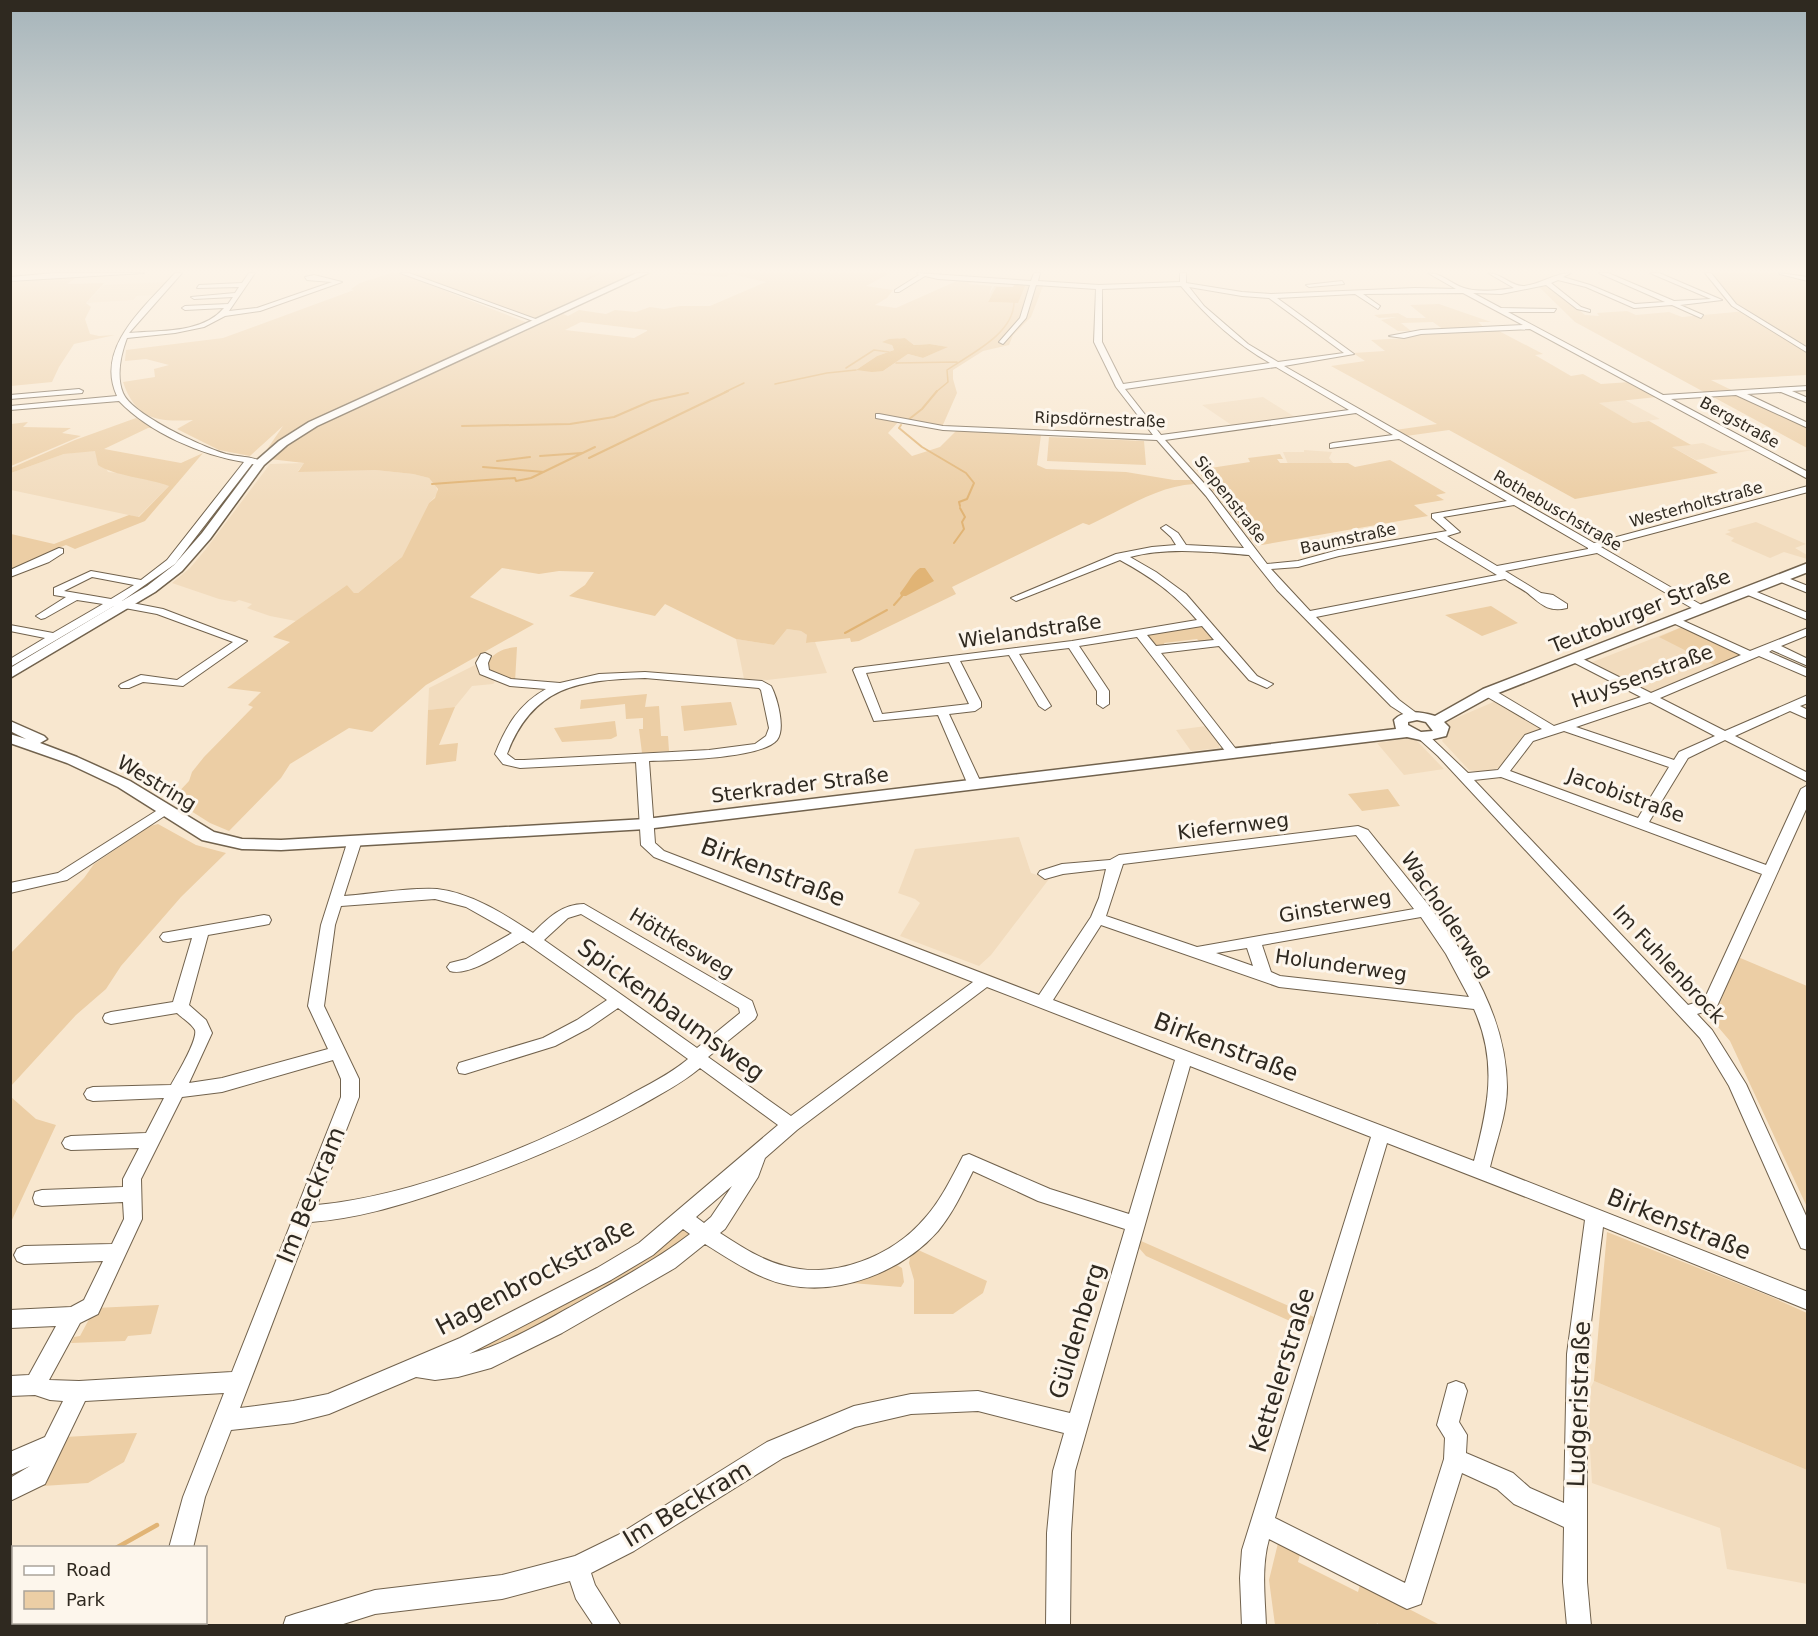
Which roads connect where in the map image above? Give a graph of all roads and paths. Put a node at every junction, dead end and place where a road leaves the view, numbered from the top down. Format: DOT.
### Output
graph roads {
  1 [pos="122,349"];
  2 [pos="476,349"];
  3 [pos="1102,349"];
  4 [pos="1252,349"];
  5 [pos="1344,349"];
  6 [pos="1573,349"];
  7 [pos="1276,365"];
  8 [pos="1120,387"];
  9 [pos="1808,388"];
  10 [pos="1781,389"];
  11 [pos="79,391"];
  12 [pos="1738,392"];
  13 [pos="37,395"];
  14 [pos="1662,396"];
  15 [pos="10,397"];
  16 [pos="121,398"];
  17 [pos="1808,401"];
  18 [pos="27,407"];
  19 [pos="10,408"];
  20 [pos="1356,411"];
  21 [pos="879,416"];
  22 [pos="1808,426"];
  23 [pos="1400,436"];
  24 [pos="1159,438"];
  25 [pos="1333,447"];
  26 [pos="255,462"];
  27 [pos="1808,476"];
  28 [pos="1808,489"];
  29 [pos="1515,502"];
  30 [pos="1166,528"];
  31 [pos="1438,535"];
  32 [pos="1182,547"];
  33 [pos="1595,548"];
  34 [pos="59,551"];
  35 [pos="1252,552"];
  36 [pos="1120,556"];
  37 [pos="179,560"];
  38 [pos="1264,567"];
  39 [pos="1808,567"];
  40 [pos="1502,573"];
  41 [pos="10,574"];
  42 [pos="1780,578"];
  43 [pos="143,583"];
  44 [pos="1808,590"];
  45 [pos="1747,591"];
  46 [pos="1539,596"];
  47 [pos="74,597"];
  48 [pos="1016,597"];
  49 [pos="117,604"];
  50 [pos="1701,609"];
  51 [pos="1308,615"];
  52 [pos="41,616"];
  53 [pos="1808,617"];
  54 [pos="1675,620"];
  55 [pos="1205,622"];
  56 [pos="10,628"];
  57 [pos="1808,631"];
  58 [pos="1139,632"];
  59 [pos="1223,642"];
  60 [pos="54,644"];
  61 [pos="1072,644"];
  62 [pos="1771,646"];
  63 [pos="1154,650"];
  64 [pos="1013,653"];
  65 [pos="1755,654"];
  66 [pos="485,656"];
  67 [pos="1575,659"];
  68 [pos="954,660"];
  69 [pos="1808,663"];
  70 [pos="13,670"];
  71 [pos="1808,674"];
  72 [pos="1267,684"];
  73 [pos="126,686"];
  74 [pos="556,686"];
  75 [pos="1488,692"];
  76 [pos="1650,698"];
  77 [pos="1808,698"];
  78 [pos="1103,704"];
  79 [pos="1045,706"];
  80 [pos="1790,706"];
  81 [pos="942,711"];
  82 [pos="1808,715"];
  83 [pos="10,725"];
  84 [pos="1418,726"];
  85 [pos="1557,728"];
  86 [pos="1725,736"];
  87 [pos="10,738"];
  88 [pos="1233,753"];
  89 [pos="642,758"];
  90 [pos="72,760"];
  91 [pos="1676,765"];
  92 [pos="1502,772"];
  93 [pos="1464,777"];
  94 [pos="1807,781"];
  95 [pos="975,785"];
  96 [pos="167,812"];
  97 [pos="1642,823"];
  98 [pos="646,824"];
  99 [pos="1358,830"];
  100 [pos="221,840"];
  101 [pos="355,840"];
  102 [pos="1114,864"];
  103 [pos="1771,872"];
  104 [pos="1044,874"];
  105 [pos="10,888"];
  106 [pos="334,902"];
  107 [pos="1423,912"];
  108 [pos="1098,918"];
  109 [pos="264,921"];
  110 [pos="202,931"];
  111 [pos="168,937"];
  112 [pos="528,937"];
  113 [pos="1253,942"];
  114 [pos="1198,952"];
  115 [pos="455,967"];
  116 [pos="1264,975"];
  117 [pos="986,980"];
  118 [pos="618,1000"];
  119 [pos="1043,1002"];
  120 [pos="1480,1004"];
  121 [pos="180,1007"];
  122 [pos="1686,1011"];
  123 [pos="111,1018"];
  124 [pos="338,1052"];
  125 [pos="1184,1057"];
  126 [pos="700,1059"];
  127 [pos="465,1068"];
  128 [pos="178,1091"];
  129 [pos="93,1094"];
  130 [pos="791,1125"];
  131 [pos="1382,1134"];
  132 [pos="152,1140"];
  133 [pos="71,1143"];
  134 [pos="757,1155"];
  135 [pos="1480,1172"];
  136 [pos="132,1194"];
  137 [pos="42,1198"];
  138 [pos="303,1214"];
  139 [pos="1595,1216"];
  140 [pos="683,1220"];
  141 [pos="1136,1225"];
  142 [pos="706,1233"];
  143 [pos="1808,1242"];
  144 [pos="117,1252"];
  145 [pos="24,1255"];
  146 [pos="1808,1301"];
  147 [pos="74,1316"];
  148 [pos="10,1318"];
  149 [pos="416,1368"];
  150 [pos="238,1382"];
  151 [pos="35,1385"];
  152 [pos="10,1386"];
  153 [pos="79,1391"];
  154 [pos="1456,1391"];
  155 [pos="225,1420"];
  156 [pos="1076,1425"];
  157 [pos="52,1445"];
  158 [pos="1455,1459"];
  159 [pos="10,1464"];
  160 [pos="10,1490"];
  161 [pos="1575,1520"];
  162 [pos="1262,1523"];
  163 [pos="182,1546"];
  164 [pos="578,1567"];
  165 [pos="295,1626"];
  166 [pos="609,1626"];
  167 [pos="1058,1626"];
  168 [pos="1254,1626"];
  169 [pos="1579,1626"];
  1 -- 16 [label="street"];
  2 -- 26 [label="main road"];
  3 -- 8 [label="street, Siepenstraße"];
  4 -- 7 [label="street, Rothebuschstraße"];
  5 -- 7 [label="street"];
  6 -- 14 [label="street, Bergstraße"];
  7 -- 8 [label="street"];
  7 -- 20 [label="street, Rothebuschstraße"];
  8 -- 24 [label="street, Siepenstraße"];
  9 -- 10 [label="street"];
  10 -- 12 [label="street"];
  10 -- 17 [label="street"];
  11 -- 13 [label="street"];
  12 -- 14 [label="street"];
  12 -- 22 [label="street"];
  13 -- 15 [label="street"];
  13 -- 18 [label="street"];
  14 -- 27 [label="street, Bergstraße"];
  16 -- 18 [label="street"];
  16 -- 26 [label="street"];
  18 -- 19 [label="street"];
  20 -- 23 [label="street, Rothebuschstraße"];
  20 -- 24 [label="street, Ripsdörnestraße"];
  21 -- 24 [label="street, Ripsdörnestraße"];
  23 -- 25 [label="street"];
  23 -- 29 [label="street, Rothebuschstraße"];
  24 -- 35 [label="street, Siepenstraße"];
  26 -- 37 [label="main road"];
  28 -- 33 [label="street, Westerholtstraße"];
  29 -- 31 [label="street"];
  29 -- 33 [label="street, Rothebuschstraße"];
  30 -- 32 [label="street"];
  31 -- 38 [label="street, Baumstraße"];
  31 -- 40 [label="street"];
  32 -- 35 [label="street"];
  32 -- 36 [label="street"];
  33 -- 40 [label="street, Westerholtstraße"];
  33 -- 50 [label="street, Rothebuschstraße"];
  34 -- 41 [label="street"];
  35 -- 38 [label="street, Siepenstraße"];
  36 -- 48 [label="street"];
  36 -- 55 [label="street"];
  37 -- 43 [label="street"];
  37 -- 49 [label="main road"];
  38 -- 51 [label="street, Siepenstraße"];
  39 -- 42 [label="main road, Teutoburger Straße"];
  40 -- 46 [label="street"];
  40 -- 51 [label="street, Westerholtstraße"];
  42 -- 44 [label="street"];
  42 -- 45 [label="main road, Teutoburger Straße"];
  43 -- 47 [label="street"];
  43 -- 49 [label="street"];
  45 -- 50 [label="main road, Teutoburger Straße"];
  45 -- 53 [label="street"];
  47 -- 49 [label="street"];
  47 -- 52 [label="street"];
  49 -- 60 [label="main road"];
  49 -- 73 [label="street"];
  50 -- 54 [label="main road, Teutoburger Straße"];
  51 -- 84 [label="street, Siepenstraße"];
  54 -- 65 [label="street"];
  54 -- 67 [label="main road, Teutoburger Straße"];
  55 -- 58 [label="street, Wielandstraße"];
  55 -- 59 [label="street"];
  56 -- 60 [label="street"];
  57 -- 62 [label="street, Huyssenstraße"];
  58 -- 61 [label="street, Wielandstraße"];
  58 -- 63 [label="street"];
  59 -- 63 [label="street"];
  59 -- 72 [label="street"];
  60 -- 70 [label="main road"];
  60 -- 70 [label="street"];
  61 -- 64 [label="street, Wielandstraße"];
  61 -- 78 [label="street"];
  62 -- 65 [label="street, Huyssenstraße"];
  62 -- 69 [label="street"];
  63 -- 88 [label="street"];
  64 -- 68 [label="street, Wielandstraße"];
  64 -- 79 [label="street"];
  65 -- 71 [label="street"];
  65 -- 76 [label="street, Huyssenstraße"];
  66 -- 74 [label="street"];
  67 -- 75 [label="main road, Teutoburger Straße"];
  67 -- 76 [label="street"];
  68 -- 81 [label="street"];
  68 -- 81 [label="street, Wielandstraße"];
  74 -- 89 [label="street"];
  74 -- 89 [label="street"];
  75 -- 84 [label="main road, Teutoburger Straße"];
  75 -- 85 [label="street"];
  76 -- 85 [label="street, Huyssenstraße"];
  76 -- 86 [label="street"];
  77 -- 80 [label="street"];
  80 -- 82 [label="street"];
  80 -- 86 [label="street"];
  81 -- 95 [label="street"];
  83 -- 90 [label="main road, Westring"];
  84 -- 88 [label="main road, Sterkrader Straße"];
  84 -- 93 [label="street, Im Fuhlenbrock"];
  85 -- 91 [label="street"];
  85 -- 92 [label="street, Huyssenstraße"];
  86 -- 91 [label="street"];
  86 -- 94 [label="street"];
  87 -- 90 [label="main road, Westring"];
  88 -- 95 [label="main road, Sterkrader Straße"];
  89 -- 98 [label="street, Birkenstraße"];
  90 -- 96 [label="main road, Westring"];
  91 -- 97 [label="street"];
  92 -- 93 [label="street, Jacobistraße"];
  92 -- 97 [label="street, Jacobistraße"];
  93 -- 122 [label="street, Im Fuhlenbrock"];
  94 -- 103 [label="street"];
  95 -- 98 [label="main road, Sterkrader Straße"];
  96 -- 100 [label="main road, Westring"];
  96 -- 105 [label="street"];
  97 -- 103 [label="street, Jacobistraße"];
  98 -- 101 [label="main road, Sterkrader Straße"];
  98 -- 117 [label="street, Birkenstraße"];
  99 -- 102 [label="street, Kiefernweg"];
  99 -- 107 [label="street, Wacholderweg"];
  100 -- 101 [label="main road, Sterkrader Straße"];
  101 -- 106 [label="street, Im Beckram"];
  102 -- 104 [label="street, Kiefernweg"];
  102 -- 108 [label="street"];
  103 -- 122 [label="street"];
  106 -- 112 [label="street, Spickenbaumsweg"];
  106 -- 124 [label="street, Im Beckram"];
  107 -- 113 [label="street, Ginsterweg"];
  107 -- 120 [label="street, Wacholderweg"];
  108 -- 114 [label="street, Holunderweg"];
  108 -- 119 [label="street"];
  109 -- 110 [label="street"];
  110 -- 111 [label="street"];
  110 -- 121 [label="street"];
  112 -- 115 [label="street"];
  112 -- 118 [label="street, Spickenbaumsweg"];
  112 -- 126 [label="street, Höttkesweg"];
  113 -- 114 [label="street, Ginsterweg"];
  113 -- 116 [label="street"];
  114 -- 116 [label="street, Holunderweg"];
  116 -- 120 [label="street, Holunderweg"];
  117 -- 119 [label="street, Birkenstraße"];
  117 -- 130 [label="street, Hagenbrockstraße"];
  118 -- 126 [label="street, Spickenbaumsweg"];
  118 -- 127 [label="street"];
  119 -- 125 [label="street, Birkenstraße"];
  120 -- 135 [label="street, Wacholderweg"];
  121 -- 123 [label="street"];
  121 -- 128 [label="street"];
  122 -- 143 [label="street, Im Fuhlenbrock"];
  124 -- 128 [label="street"];
  124 -- 138 [label="street, Im Beckram"];
  125 -- 131 [label="street, Birkenstraße"];
  125 -- 141 [label="street, Güldenberg"];
  126 -- 130 [label="street, Spickenbaumsweg"];
  126 -- 138 [label="street"];
  128 -- 129 [label="street"];
  128 -- 132 [label="street"];
  130 -- 134 [label="street, Hagenbrockstraße"];
  131 -- 135 [label="street, Birkenstraße"];
  131 -- 162 [label="street, Kettelerstraße"];
  132 -- 133 [label="street"];
  132 -- 136 [label="street"];
  134 -- 140 [label="street, Hagenbrockstraße"];
  134 -- 142 [label="street, Hagenbrockstraße"];
  135 -- 139 [label="street, Birkenstraße"];
  136 -- 137 [label="street"];
  136 -- 144 [label="street"];
  138 -- 150 [label="street, Im Beckram"];
  139 -- 146 [label="street, Birkenstraße"];
  139 -- 161 [label="street, Ludgeristraße"];
  140 -- 142 [label="street"];
  140 -- 149 [label="street, Hagenbrockstraße"];
  141 -- 142 [label="street"];
  141 -- 156 [label="street, Güldenberg"];
  142 -- 149 [label="street, Hagenbrockstraße"];
  144 -- 145 [label="street"];
  144 -- 147 [label="street"];
  147 -- 148 [label="street"];
  147 -- 151 [label="street"];
  149 -- 155 [label="street, Hagenbrockstraße"];
  150 -- 153 [label="street"];
  150 -- 155 [label="street, Im Beckram"];
  151 -- 152 [label="street"];
  151 -- 153 [label="street"];
  153 -- 157 [label="street"];
  154 -- 158 [label="street"];
  155 -- 163 [label="street, Im Beckram"];
  156 -- 164 [label="street, Im Beckram"];
  156 -- 167 [label="street, Güldenberg"];
  157 -- 159 [label="street"];
  157 -- 160 [label="street"];
  158 -- 161 [label="street, Ludgeristraße"];
  158 -- 162 [label="street"];
  161 -- 169 [label="street, Ludgeristraße"];
  162 -- 168 [label="street, Kettelerstraße"];
  164 -- 165 [label="street, Im Beckram"];
  164 -- 166 [label="street"];
}
